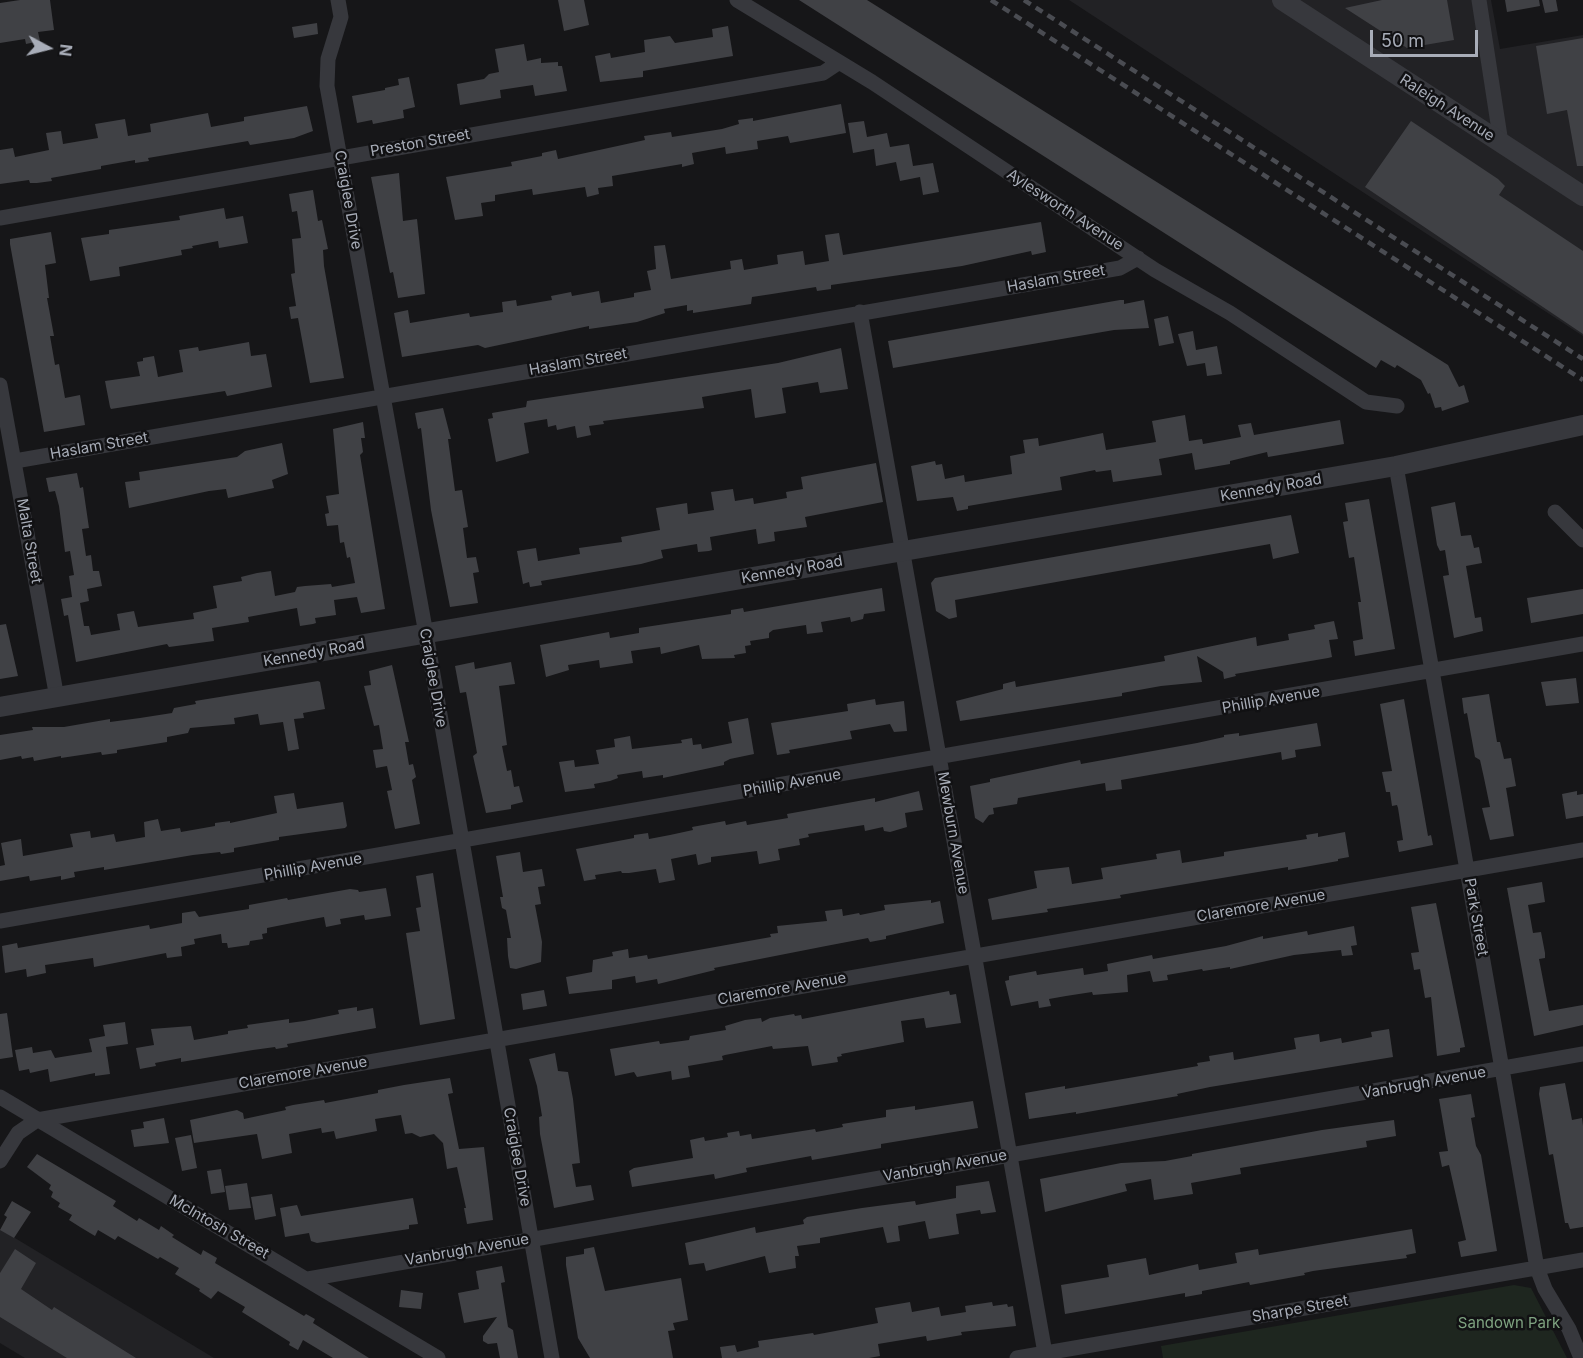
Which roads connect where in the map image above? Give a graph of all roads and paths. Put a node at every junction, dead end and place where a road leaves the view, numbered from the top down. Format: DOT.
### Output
graph roads {
  1 [pos="338,0"];
  2 [pos="737,0"];
  3 [pos="1282,0"];
  4 [pos="1479,0"];
  5 [pos="838,63"];
  6 [pos="1501,143"];
  7 [pos="341,159"];
  8 [pos="1583,196"];
  9 [pos="0,218"];
  10 [pos="1138,258"];
  11 [pos="860,312"];
  12 [pos="0,385"];
  13 [pos="383,397"];
  14 [pos="1397,406"];
  15 [pos="1583,425"];
  16 [pos="15,461"];
  17 [pos="1396,466"];
  18 [pos="1555,512"];
  19 [pos="1583,540"];
  20 [pos="904,551"];
  21 [pos="426,634"];
  22 [pos="1583,644"];
  23 [pos="1432,672"];
  24 [pos="57,698"];
  25 [pos="0,707"];
  26 [pos="940,757"];
  27 [pos="462,840"];
  28 [pos="1583,850"];
  29 [pos="1468,870"];
  30 [pos="0,921"];
  31 [pos="975,956"];
  32 [pos="496,1038"];
  33 [pos="1583,1054"];
  34 [pos="1502,1069"];
  35 [pos="0,1097"];
  36 [pos="38,1120"];
  37 [pos="1010,1154"];
  38 [pos="0,1161"];
  39 [pos="532,1238"];
  40 [pos="1583,1260"];
  41 [pos="1537,1268"];
  42 [pos="308,1279"];
  43 [pos="1045,1353"];
  44 [pos="438,1358"];
  45 [pos="552,1358"];
  46 [pos="1017,1358"];
  47 [pos="1581,1358"];
  1 -- 7 [label="street, Craiglee Drive"];
  2 -- 5 [label="street, Aylesworth Avenue"];
  3 -- 6 [label="street, Raleigh Avenue"];
  4 -- 6 [label="street"];
  5 -- 7 [label="street, Preston Street"];
  5 -- 10 [label="street, Aylesworth Avenue"];
  6 -- 8 [label="street, Raleigh Avenue"];
  7 -- 9 [label="street, Preston Street"];
  7 -- 13 [label="street, Craiglee Drive"];
  10 -- 11 [label="street, Haslam Street"];
  10 -- 14 [label="street, Aylesworth Avenue"];
  11 -- 13 [label="street, Haslam Street"];
  11 -- 20 [label="street, Mewburn Avenue"];
  12 -- 16 [label="street, Malta Street"];
  13 -- 16 [label="street, Haslam Street"];
  13 -- 21 [label="street, Craiglee Drive"];
  15 -- 17 [label="street, Kennedy Road"];
  16 -- 24 [label="street, Malta Street"];
  17 -- 20 [label="street, Kennedy Road"];
  17 -- 23 [label="street, Park Street"];
  18 -- 19 [label="street"];
  20 -- 21 [label="street, Kennedy Road"];
  20 -- 26 [label="street, Mewburn Avenue"];
  21 -- 24 [label="street, Kennedy Road"];
  21 -- 27 [label="street, Craiglee Drive"];
  22 -- 23 [label="street, Phillip Avenue"];
  23 -- 26 [label="street, Phillip Avenue"];
  23 -- 29 [label="street, Park Street"];
  24 -- 25 [label="street, Kennedy Road"];
  26 -- 27 [label="street, Phillip Avenue"];
  26 -- 31 [label="street, Mewburn Avenue"];
  27 -- 30 [label="street, Phillip Avenue"];
  27 -- 32 [label="street, Craiglee Drive"];
  28 -- 29 [label="street, Claremore Avenue"];
  29 -- 31 [label="street, Claremore Avenue"];
  29 -- 34 [label="street, Park Street"];
  31 -- 32 [label="street, Claremore Avenue"];
  31 -- 37 [label="street, Mewburn Avenue"];
  32 -- 36 [label="street, Claremore Avenue"];
  32 -- 39 [label="street, Craiglee Drive"];
  33 -- 34 [label="street, Vanbrugh Avenue"];
  34 -- 37 [label="street, Vanbrugh Avenue"];
  34 -- 41 [label="street, Park Street"];
  35 -- 36 [label="street, McIntosh Street"];
  36 -- 38 [label="street, Claremore Avenue"];
  36 -- 42 [label="street, McIntosh Street"];
  37 -- 39 [label="street, Vanbrugh Avenue"];
  37 -- 43 [label="street, Mewburn Avenue"];
  39 -- 42 [label="street, Vanbrugh Avenue"];
  39 -- 45 [label="street, Craiglee Drive"];
  40 -- 41 [label="street, Sharpe Street"];
  41 -- 43 [label="street, Sharpe Street"];
  41 -- 47 [label="street, Park Street"];
  42 -- 44 [label="street, McIntosh Street"];
  43 -- 46 [label="street, Sharpe Street"];
}
